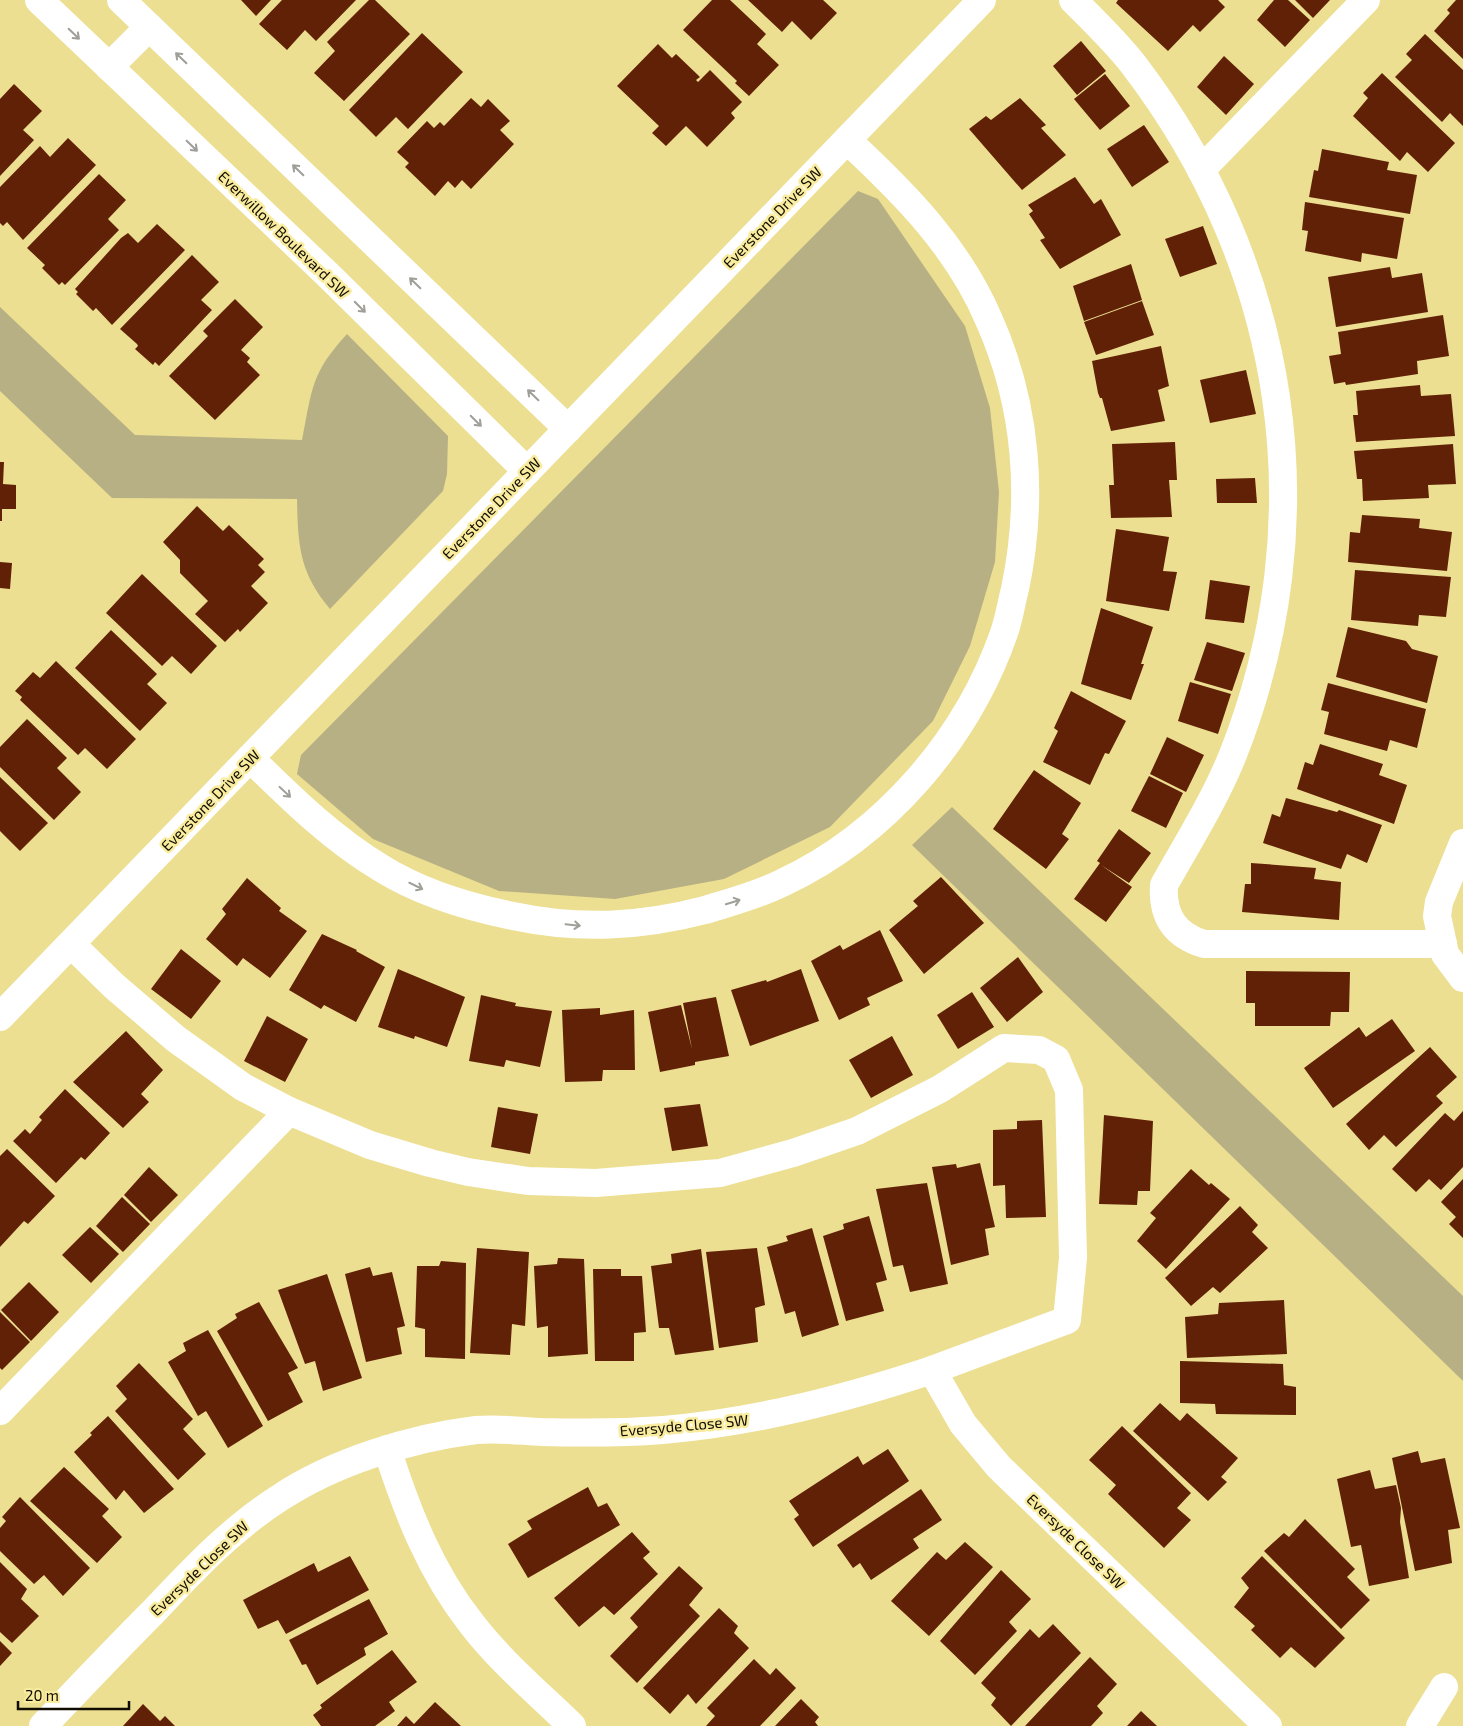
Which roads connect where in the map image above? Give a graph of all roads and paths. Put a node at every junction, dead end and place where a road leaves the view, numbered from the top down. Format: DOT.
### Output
graph roads {
  1 [pos="39,0"];
  2 [pos="121,0"];
  3 [pos="982,0"];
  4 [pos="1073,0"];
  5 [pos="1366,0"];
  6 [pos="148,27"];
  7 [pos="109,67"];
  8 [pos="846,140"];
  9 [pos="1201,170"];
  10 [pos="568,429"];
  11 [pos="527,471"];
  12 [pos="250,758"];
  13 [pos="1463,843"];
  14 [pos="71,944"];
  15 [pos="1443,944"];
  16 [pos="1463,978"];
  17 [pos="0,1017"];
  18 [pos="289,1111"];
  19 [pos="932,1370"];
  20 [pos="0,1411"];
  21 [pos="388,1449"];
  22 [pos="1444,1687"];
  23 [pos="43,1726"];
  24 [pos="572,1726"];
  25 [pos="1268,1726"];
  26 [pos="1420,1726"];
  1 -- 7 [label="street, Everwillow Boulevard SW, one-way"];
  2 -- 6 [label="street"];
  3 -- 8 [label="street, Everstone Drive SW"];
  4 -- 9 [label="street"];
  5 -- 9 [label="street"];
  6 -- 7 [label="street"];
  10 -- 6 [label="street, one-way"];
  7 -- 11 [label="street, Everwillow Boulevard SW, one-way"];
  8 -- 10 [label="street, Everstone Drive SW"];
  12 -- 8 [label="street, one-way"];
  9 -- 15 [label="street"];
  10 -- 11 [label="street, Everstone Drive SW"];
  11 -- 12 [label="street, Everstone Drive SW"];
  12 -- 14 [label="street, Everstone Drive SW"];
  13 -- 15 [label="street"];
  14 -- 17 [label="street, Everstone Drive SW"];
  14 -- 18 [label="street"];
  15 -- 16 [label="street"];
  18 -- 19 [label="street"];
  18 -- 20 [label="street"];
  19 -- 21 [label="street, Eversyde Close SW"];
  19 -- 25 [label="street, Eversyde Close SW"];
  21 -- 23 [label="street, Eversyde Close SW"];
  21 -- 24 [label="street"];
  22 -- 26 [label="street"];
}
